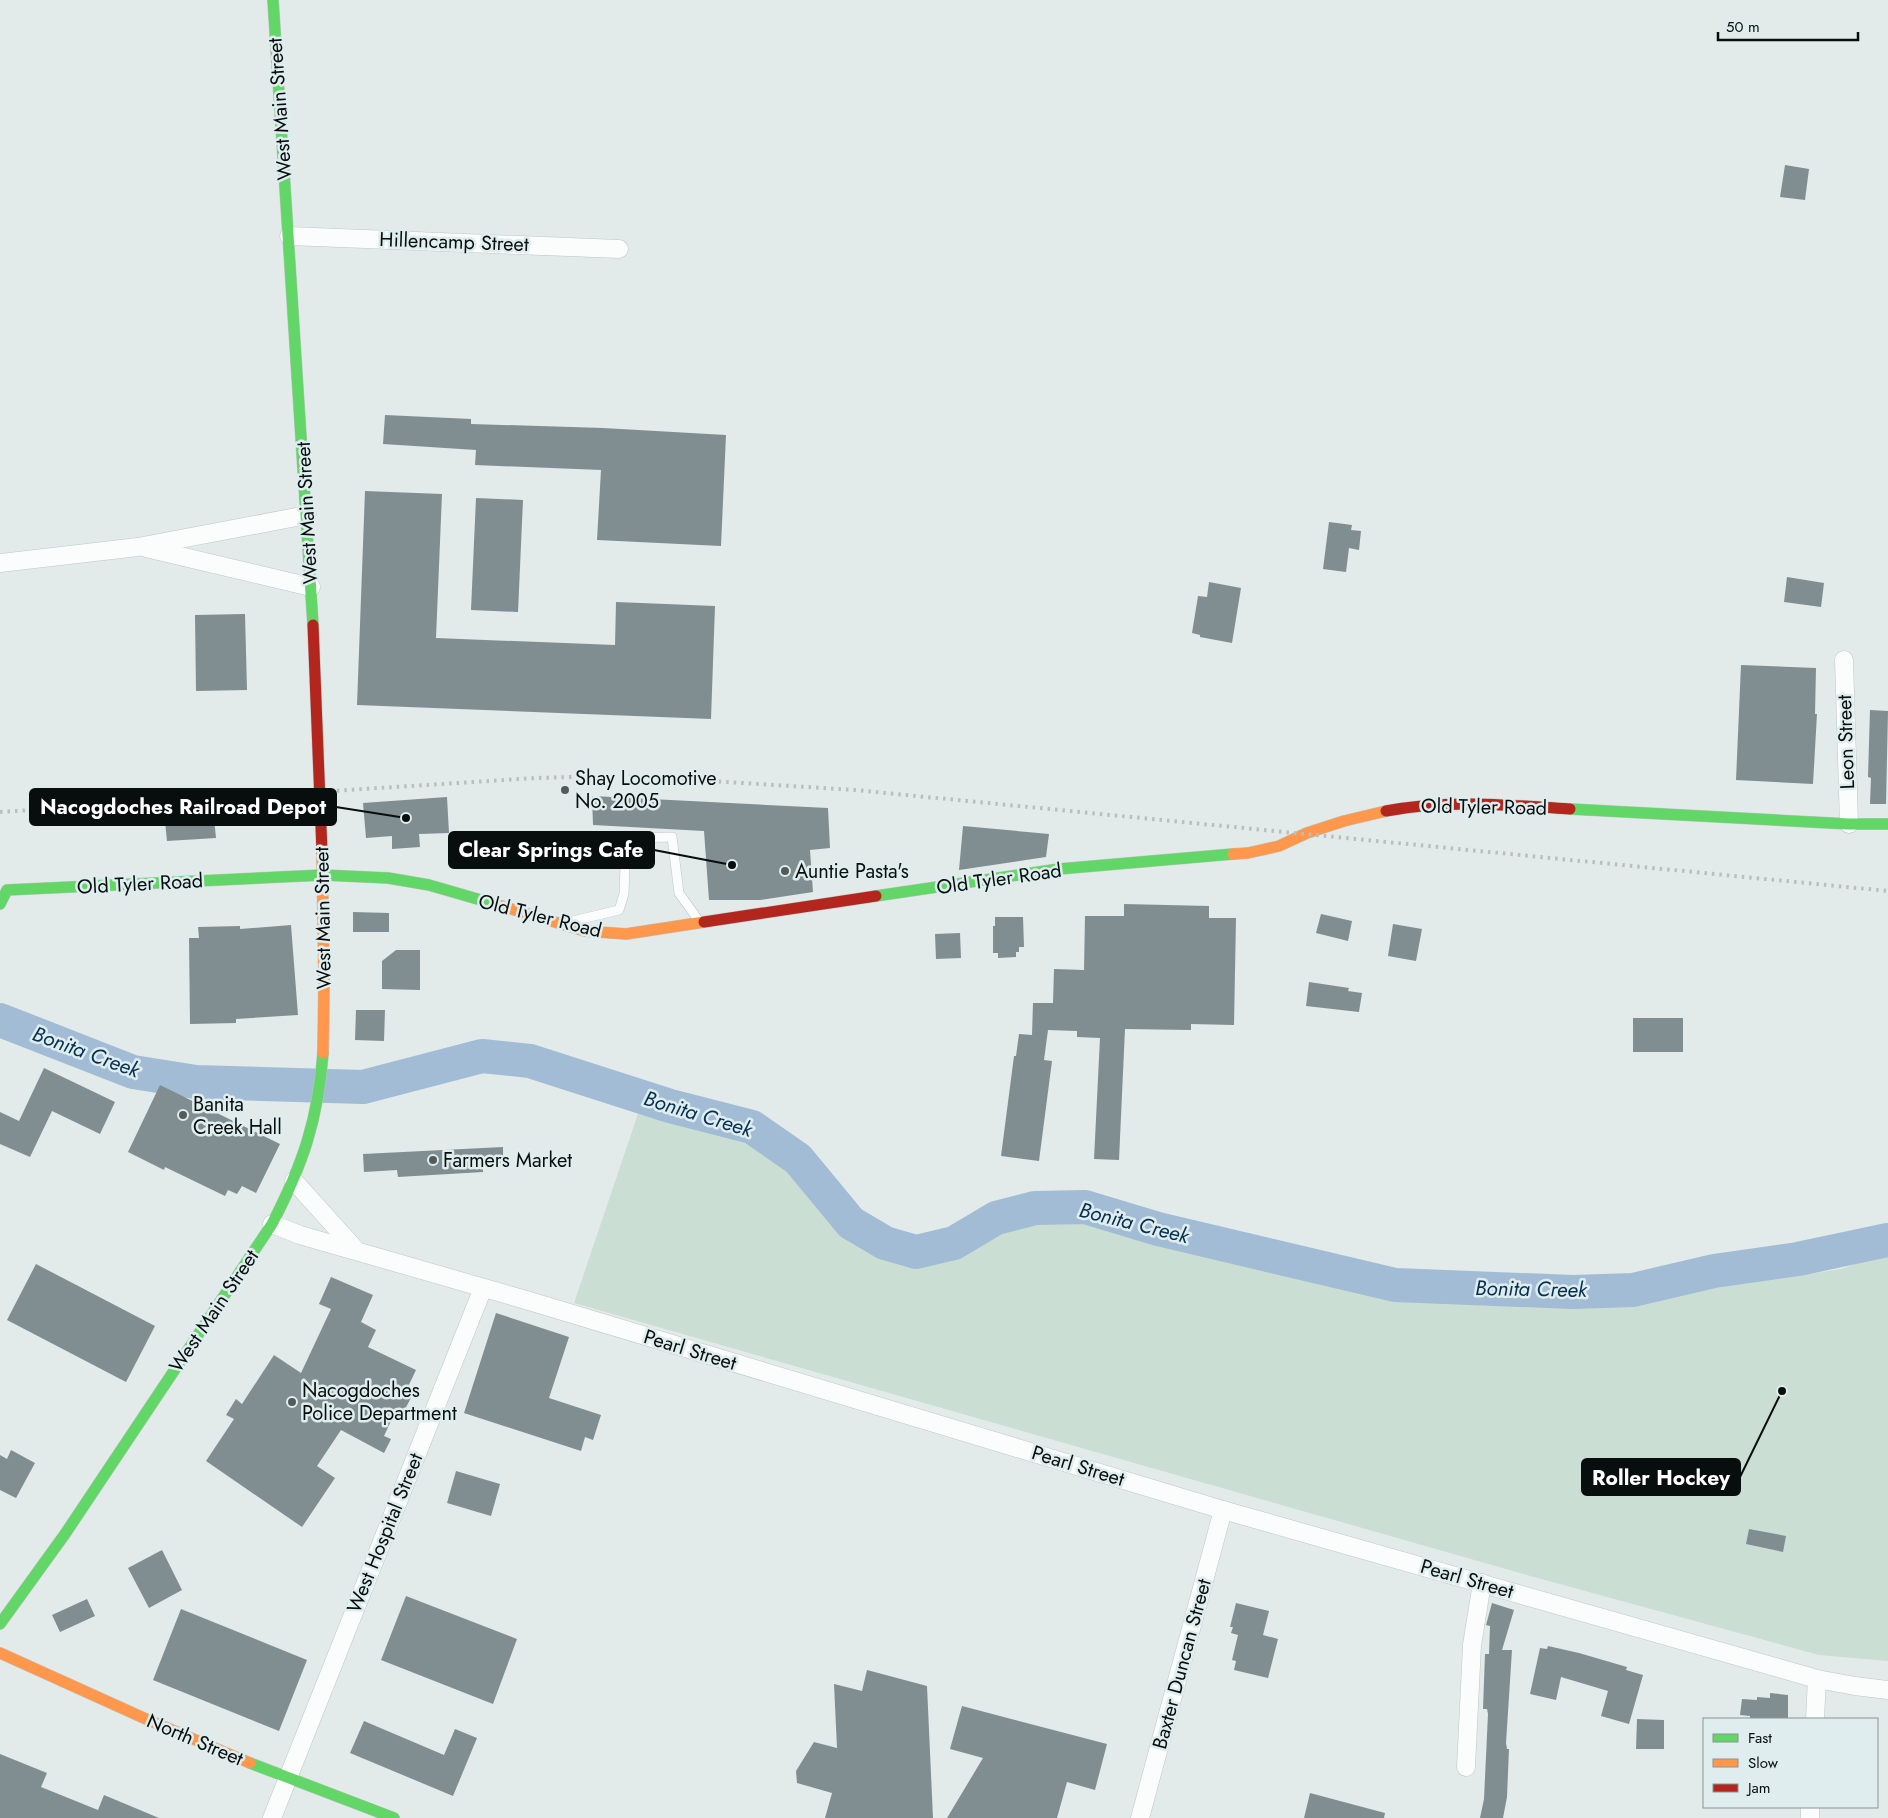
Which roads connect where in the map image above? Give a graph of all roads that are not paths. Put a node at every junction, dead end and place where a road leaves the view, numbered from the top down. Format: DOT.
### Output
graph roads {
  1 [pos="273,0"];
  2 [pos="289,236"];
  3 [pos="619,249"];
  4 [pos="308,515"];
  5 [pos="138,546"];
  6 [pos="0,564"];
  7 [pos="311,587"];
  8 [pos="1844,660"];
  9 [pos="1849,824"];
  10 [pos="1888,824"];
  11 [pos="323,875"];
  12 [pos="4,890"];
  13 [pos="0,904"];
  14 [pos="558,924"];
  15 [pos="700,924"];
  16 [pos="294,1181"];
  17 [pos="272,1224"];
  18 [pos="357,1251"];
  19 [pos="483,1288"];
  20 [pos="1223,1510"];
  21 [pos="1482,1583"];
  22 [pos="0,1624"];
  23 [pos="0,1653"];
  24 [pos="1817,1679"];
  25 [pos="1888,1690"];
  26 [pos="1815,1718"];
  27 [pos="1466,1767"];
  28 [pos="287,1778"];
  29 [pos="272,1818"];
  30 [pos="394,1818"];
  31 [pos="1140,1818"];
  1 -- 2 [label="main road, West Main Street"];
  2 -- 3 [label="street, Hillencamp Street"];
  2 -- 4 [label="main road, West Main Street"];
  4 -- 5 [label="street"];
  4 -- 7 [label="main road, West Main Street"];
  5 -- 6 [label="street"];
  5 -- 7 [label="street"];
  7 -- 11 [label="main road, West Main Street"];
  8 -- 9 [label="street, Leon Street"];
  9 -- 10 [label="main road, Old Tyler Road"];
  9 -- 15 [label="main road, Old Tyler Road"];
  11 -- 12 [label="main road, Old Tyler Road"];
  11 -- 14 [label="main road, Old Tyler Road"];
  11 -- 16 [label="main road, West Main Street"];
  12 -- 13 [label="main road, Old Tyler Road"];
  14 -- 15 [label="main road, Old Tyler Road"];
  14 -- 15 [label="lane"];
  16 -- 17 [label="main road, West Main Street"];
  16 -- 18 [label="street"];
  17 -- 18 [label="street, Pearl Street"];
  17 -- 22 [label="main road, West Main Street"];
  18 -- 19 [label="street, Pearl Street"];
  19 -- 20 [label="street, Pearl Street"];
  19 -- 28 [label="street, West Hospital Street"];
  20 -- 21 [label="street, Pearl Street"];
  20 -- 31 [label="street, Baxter Duncan Street"];
  21 -- 24 [label="street, Pearl Street"];
  21 -- 27 [label="street"];
  23 -- 28 [label="main road, North Street"];
  24 -- 25 [label="street, Pearl Street"];
  24 -- 26 [label="street"];
  28 -- 29 [label="street, West Hospital Street"];
  28 -- 30 [label="main road, North Street"];
}
